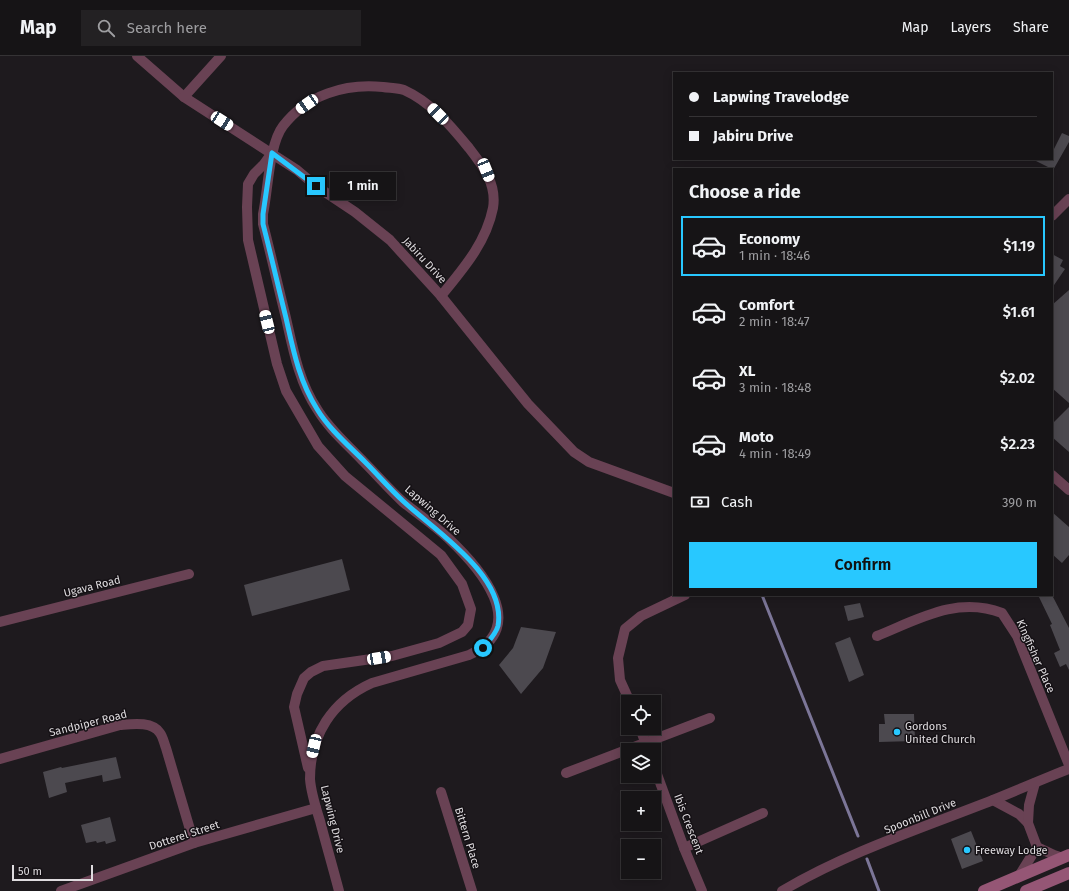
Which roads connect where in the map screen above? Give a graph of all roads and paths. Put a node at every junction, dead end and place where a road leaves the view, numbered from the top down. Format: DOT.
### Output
graph roads {
  1 [pos="137,56"];
  2 [pos="221,56"];
  3 [pos="184,97"];
  4 [pos="272,153"];
  5 [pos="1069,199"];
  6 [pos="1053,215"];
  7 [pos="441,296"];
  8 [pos="1053,476"];
  9 [pos="1069,490"];
  10 [pos="673,493"];
  11 [pos="189,574"];
  12 [pos="683,596"];
  13 [pos="0,622"];
  14 [pos="877,636"];
  15 [pos="627,695"];
  16 [pos="710,718"];
  17 [pos="654,743"];
  18 [pos="621,755"];
  19 [pos="0,759"];
  20 [pos="1069,765"];
  21 [pos="1069,769"];
  22 [pos="566,773"];
  23 [pos="310,780"];
  24 [pos="660,783"];
  25 [pos="1035,783"];
  26 [pos="441,792"];
  27 [pos="994,800"];
  28 [pos="316,808"];
  29 [pos="763,813"];
  30 [pos="1028,823"];
  31 [pos="194,843"];
  32 [pos="1037,847"];
  33 [pos="684,848"];
  34 [pos="1066,856"];
  35 [pos="1069,872"];
  36 [pos="1019,876"];
  37 [pos="61,891"];
  38 [pos="339,891"];
  39 [pos="472,891"];
  40 [pos="702,891"];
  41 [pos="782,891"];
  42 [pos="984,891"];
  43 [pos="1026,891"];
  1 -- 3 [label="street, Jabiru Drive"];
  2 -- 3 [label="street"];
  3 -- 4 [label="street, Jabiru Drive"];
  4 -- 7 [label="street, Jabiru Drive"];
  4 -- 7 [label="street"];
  4 -- 23 [label="street, Lapwing Drive"];
  4 -- 23 [label="street"];
  5 -- 6 [label="street"];
  7 -- 10 [label="street, Jabiru Drive"];
  8 -- 9 [label="street"];
  11 -- 13 [label="street, Ugava Road"];
  12 -- 15 [label="street"];
  14 -- 20 [label="street, Kingfisher Place"];
  16 -- 17 [label="street"];
  18 -- 22 [label="street"];
  19 -- 31 [label="street, Sandpiper Road"];
  21 -- 25 [label="street, Spoonbill Drive"];
  23 -- 28 [label="street, Lapwing Drive"];
  24 -- 33 [label="street, Ibis Crescent"];
  25 -- 27 [label="street, Spoonbill Drive"];
  25 -- 30 [label="street"];
  26 -- 39 [label="street, Bittern Place"];
  27 -- 30 [label="street"];
  27 -- 41 [label="street, Spoonbill Drive"];
  28 -- 31 [label="street, Dotterel Street"];
  28 -- 38 [label="street, Lapwing Drive"];
  29 -- 33 [label="street"];
  30 -- 32 [label="street"];
  31 -- 37 [label="street, Dotterel Street"];
  32 -- 34 [label="street"];
  32 -- 36 [label="street"];
  33 -- 40 [label="street, Ibis Crescent"];
  34 -- 36 [label="main road"];
  35 -- 43 [label="main road"];
  36 -- 42 [label="main road"];
}
